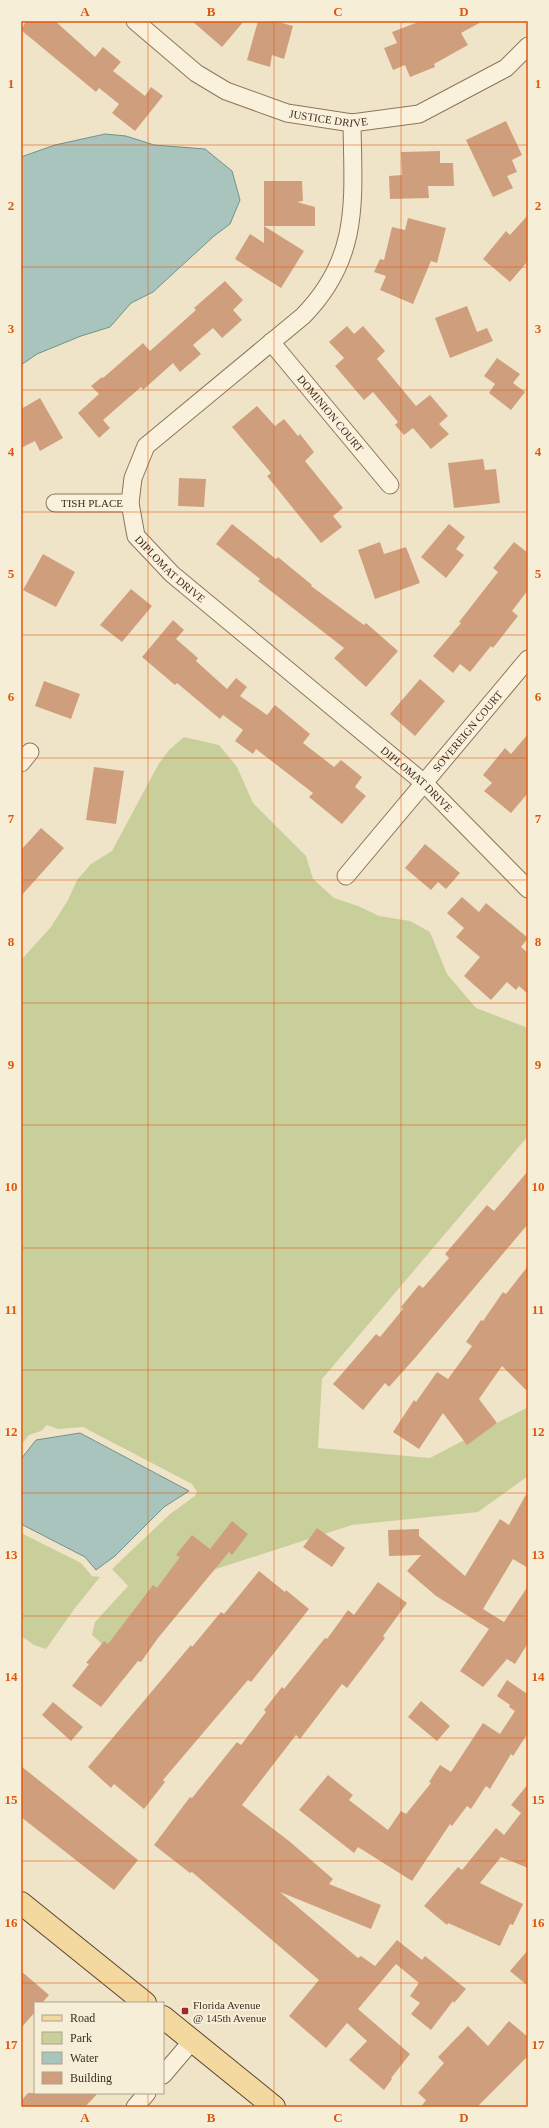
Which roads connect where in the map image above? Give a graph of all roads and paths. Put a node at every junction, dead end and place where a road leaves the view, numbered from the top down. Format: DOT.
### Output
graph roads {
  1 [pos="135,21"];
  2 [pos="528,46"];
  3 [pos="352,123"];
  4 [pos="271,342"];
  5 [pos="390,485"];
  6 [pos="55,503"];
  7 [pos="130,503"];
  8 [pos="528,659"];
  9 [pos="424,783"];
  10 [pos="346,876"];
  11 [pos="528,889"];
  12 [pos="21,1903"];
  13 [pos="144,2002"];
  14 [pos="164,2018"];
  15 [pos="192,2041"];
  16 [pos="164,2074"];
  17 [pos="146,2094"];
  18 [pos="135,2107"];
  19 [pos="274,2107"];
  1 -- 3 [label="street, JUSTICE DRIVE"];
  2 -- 3 [label="street, JUSTICE DRIVE"];
  3 -- 4 [label="street, DIPLOMAT DRIVE"];
  4 -- 5 [label="street, DOMINION COURT"];
  4 -- 7 [label="street, DIPLOMAT DRIVE"];
  6 -- 7 [label="street, TISH PLACE"];
  7 -- 9 [label="street, DIPLOMAT DRIVE"];
  8 -- 9 [label="street, SOVEREIGN COURT"];
  9 -- 10 [label="street, SOVEREIGN COURT"];
  9 -- 11 [label="street, DIPLOMAT DRIVE"];
  12 -- 13 [label="main road"];
  14 -- 15 [label="main road"];
  15 -- 16 [label="street"];
  15 -- 19 [label="main road"];
  17 -- 18 [label="street"];
}
